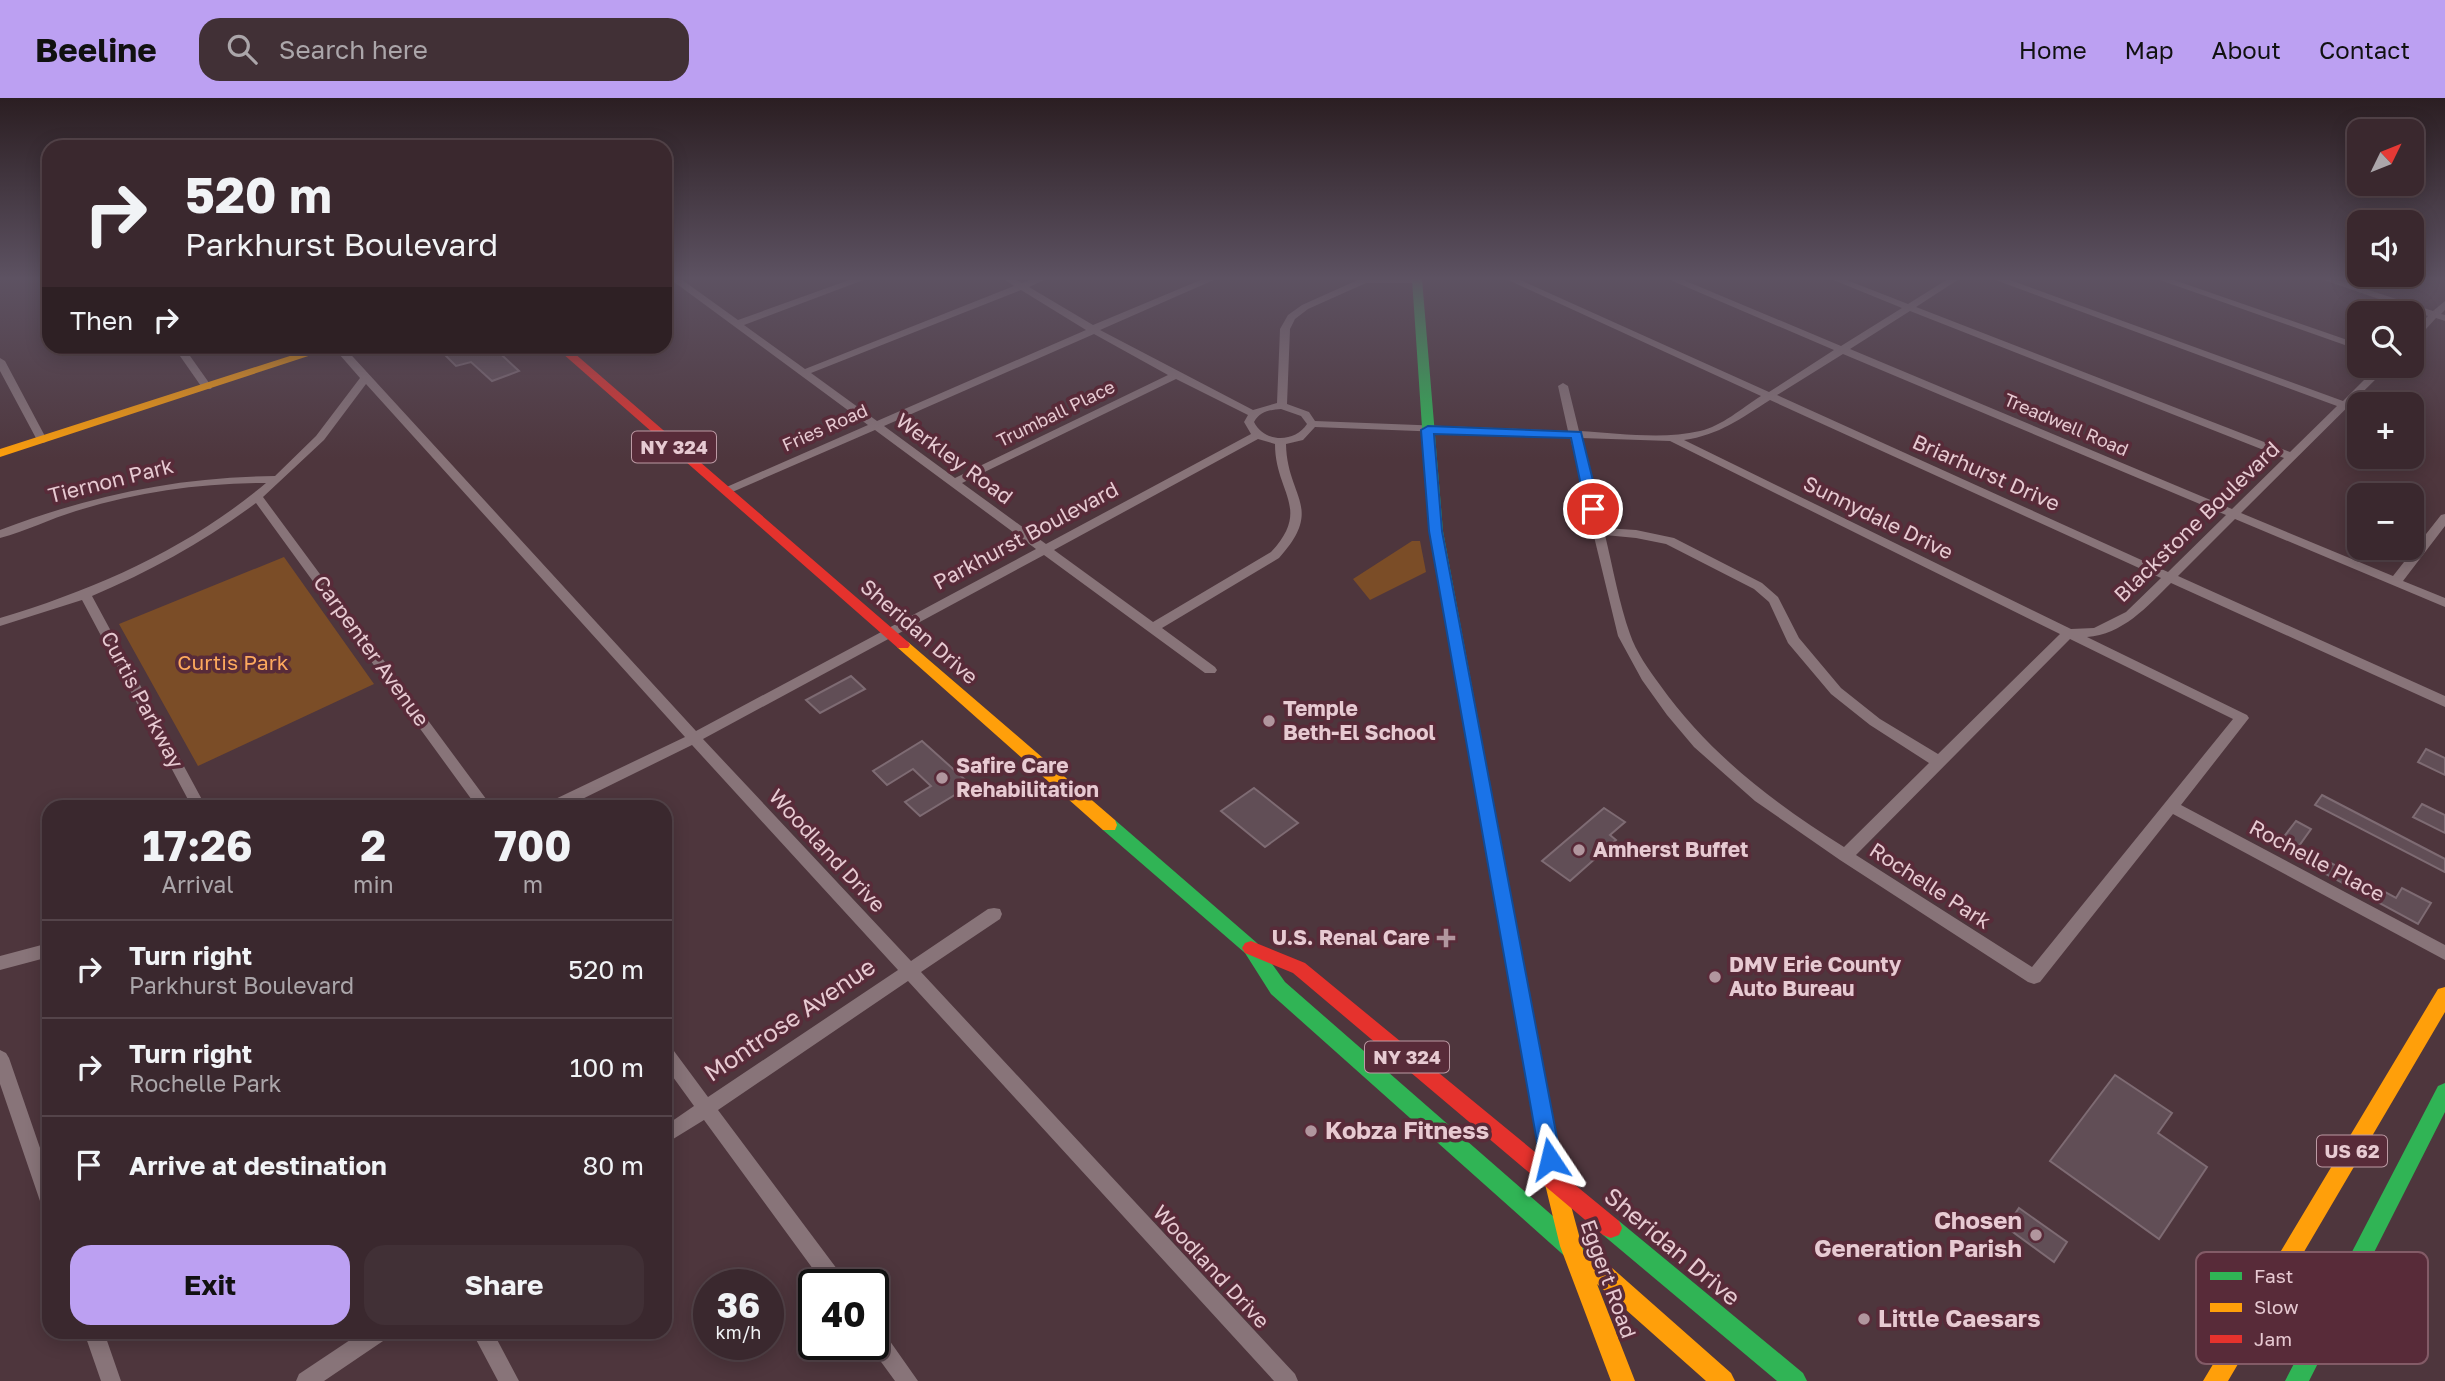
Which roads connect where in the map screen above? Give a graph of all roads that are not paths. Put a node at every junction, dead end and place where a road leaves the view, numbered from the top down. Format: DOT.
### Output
graph roads {
  1 [pos="757,339"];
  2 [pos="890,339"];
  3 [pos="1072,339"];
  4 [pos="1108,339"];
  5 [pos="1285,339"];
  6 [pos="1421,339"];
  7 [pos="1644,339"];
  8 [pos="1816,339"];
  9 [pos="1860,339"];
  10 [pos="1988,339"];
  11 [pos="2162,339"];
  12 [pos="1842,350"];
  13 [pos="184,354"];
  14 [pos="310,354"];
  15 [pos="342,354"];
  16 [pos="568,354"];
  17 [pos="0,360"];
  18 [pos="803,373"];
  19 [pos="1174,376"];
  20 [pos="365,378"];
  21 [pos="2372,378"];
  22 [pos="1563,386"];
  23 [pos="207,387"];
  24 [pos="1770,396"];
  25 [pos="2344,405"];
  26 [pos="1282,406"];
  27 [pos="1254,414"];
  28 [pos="1311,424"];
  29 [pos="875,425"];
  30 [pos="1428,430"];
  31 [pos="1258,435"];
  32 [pos="1577,435"];
  33 [pos="1672,438"];
  34 [pos="42,440"];
  35 [pos="1280,441"];
  36 [pos="0,453"];
  37 [pos="2292,457"];
  38 [pos="277,479"];
  39 [pos="953,483"];
  40 [pos="726,491"];
  41 [pos="257,496"];
  42 [pos="2235,514"];
  43 [pos="2445,518"];
  44 [pos="1598,531"];
  45 [pos="0,534"];
  46 [pos="1046,551"];
  47 [pos="2170,577"];
  48 [pos="2395,582"];
  49 [pos="85,594"];
  50 [pos="2445,603"];
  51 [pos="0,622"];
  52 [pos="1153,628"];
  53 [pos="889,633"];
  54 [pos="2068,633"];
  55 [pos="1210,670"];
  56 [pos="2445,702"];
  57 [pos="694,738"];
  58 [pos="1939,762"];
  59 [pos="196,800"];
  60 [pos="480,800"];
  61 [pos="566,800"];
  62 [pos="2170,806"];
  63 [pos="1845,856"];
  64 [pos="994,914"];
  65 [pos="1251,948"];
  66 [pos="42,952"];
  67 [pos="2445,953"];
  68 [pos="0,963"];
  69 [pos="909,971"];
  70 [pos="2445,995"];
  71 [pos="0,1058"];
  72 [pos="672,1062"];
  73 [pos="2445,1092"];
  74 [pos="706,1108"];
  75 [pos="672,1131"];
  76 [pos="1554,1180"];
  77 [pos="42,1181"];
  78 [pos="1571,1246"];
  79 [pos="2292,1252"];
  80 [pos="2363,1252"];
  81 [pos="825,1269"];
  82 [pos="96,1339"];
  83 [pos="369,1339"];
  84 [pos="486,1339"];
  85 [pos="889,1355"];
  86 [pos="2225,1364"];
  87 [pos="2306,1364"];
  88 [pos="111,1381"];
  89 [pos="306,1381"];
  90 [pos="509,1381"];
  91 [pos="908,1381"];
  92 [pos="1288,1381"];
  93 [pos="1623,1381"];
  94 [pos="1723,1381"];
  95 [pos="1795,1381"];
  96 [pos="2215,1381"];
  97 [pos="2297,1381"];
  1 -- 18 [label="street, Werkley Road"];
  2 -- 18 [label="street"];
  3 -- 29 [label="street, Fries Road"];
  4 -- 19 [label="street"];
  5 -- 26 [label="street"];
  6 -- 30 [label="main road, Eggert Road"];
  7 -- 24 [label="street, Briarhurst Drive"];
  8 -- 12 [label="street, Treadwell Road"];
  9 -- 12 [label="street"];
  10 -- 37 [label="street"];
  11 -- 25 [label="street"];
  12 -- 24 [label="street"];
  12 -- 42 [label="street, Treadwell Road"];
  13 -- 23 [label="street"];
  14 -- 23 [label="main road"];
  15 -- 20 [label="street, Woodland Drive"];
  16 -- 40 [label="main road, Sheridan Drive / NY 324"];
  17 -- 34 [label="street"];
  18 -- 29 [label="street, Werkley Road"];
  19 -- 27 [label="street"];
  19 -- 39 [label="street, Trumball Place"];
  20 -- 38 [label="street"];
  20 -- 57 [label="street, Woodland Drive"];
  21 -- 25 [label="street, Blackstone Boulevard"];
  22 -- 32 [label="street, Rochelle Park"];
  23 -- 34 [label="main road"];
  24 -- 33 [label="street"];
  24 -- 47 [label="street, Briarhurst Drive"];
  25 -- 37 [label="street, Blackstone Boulevard"];
  26 -- 27 [label="street"];
  26 -- 28 [label="street"];
  27 -- 31 [label="street"];
  28 -- 30 [label="street"];
  28 -- 35 [label="street"];
  29 -- 39 [label="street, Werkley Road"];
  29 -- 40 [label="street, Fries Road"];
  30 -- 32 [label="street"];
  30 -- 76 [label="main road, Eggert Road"];
  31 -- 35 [label="street"];
  31 -- 46 [label="street, Parkhurst Boulevard"];
  32 -- 33 [label="street"];
  32 -- 44 [label="street, Rochelle Park"];
  33 -- 54 [label="street, Sunnydale Drive"];
  34 -- 36 [label="main road"];
  35 -- 52 [label="street"];
  37 -- 42 [label="street, Blackstone Boulevard"];
  38 -- 41 [label="street"];
  38 -- 45 [label="street, Tiernon Park"];
  39 -- 46 [label="street, Werkley Road"];
  40 -- 53 [label="main road, Sheridan Drive / NY 324"];
  41 -- 49 [label="street"];
  41 -- 60 [label="street, Carpenter Avenue"];
  42 -- 47 [label="street, Blackstone Boulevard"];
  42 -- 48 [label="street, Treadwell Road"];
  43 -- 48 [label="street"];
  44 -- 58 [label="street"];
  44 -- 63 [label="street, Rochelle Park"];
  46 -- 52 [label="street, Werkley Road"];
  46 -- 53 [label="street, Parkhurst Boulevard"];
  47 -- 54 [label="street, Blackstone Boulevard"];
  47 -- 56 [label="street, Briarhurst Drive"];
  48 -- 50 [label="street, Treadwell Road"];
  49 -- 51 [label="street"];
  49 -- 59 [label="street, Curtis Parkway"];
  52 -- 55 [label="street, Werkley Road"];
  53 -- 57 [label="street, Parkhurst Boulevard"];
  53 -- 65 [label="main road, Sheridan Drive / NY 324"];
  54 -- 58 [label="street"];
  54 -- 62 [label="street, Rochelle Park"];
  57 -- 61 [label="street, Parkhurst Boulevard"];
  57 -- 69 [label="street, Woodland Drive"];
  58 -- 63 [label="street"];
  62 -- 63 [label="street, Rochelle Park"];
  62 -- 67 [label="street, Rochelle Place"];
  64 -- 69 [label="street, Montrose Avenue"];
  65 -- 76 [label="main road, Sheridan Drive / NY 324"];
  65 -- 78 [label="main road, Sheridan Drive / NY 324"];
  66 -- 68 [label="street"];
  69 -- 74 [label="street, Montrose Avenue"];
  69 -- 92 [label="street, Woodland Drive"];
  70 -- 79 [label="main road, US 62"];
  71 -- 77 [label="street"];
  72 -- 74 [label="street"];
  73 -- 80 [label="main road, US 62"];
  74 -- 75 [label="street, Montrose Avenue"];
  74 -- 81 [label="street"];
  76 -- 78 [label="main road, Eggert Road"];
  76 -- 95 [label="main road, Sheridan Drive / NY 324"];
  78 -- 93 [label="main road, Eggert Road"];
  78 -- 94 [label="main road, Sheridan Drive / NY 324"];
  82 -- 88 [label="street"];
  83 -- 89 [label="street"];
  84 -- 90 [label="street"];
  85 -- 91 [label="street"];
  86 -- 96 [label="main road, US 62"];
  87 -- 97 [label="main road, US 62"];
}
